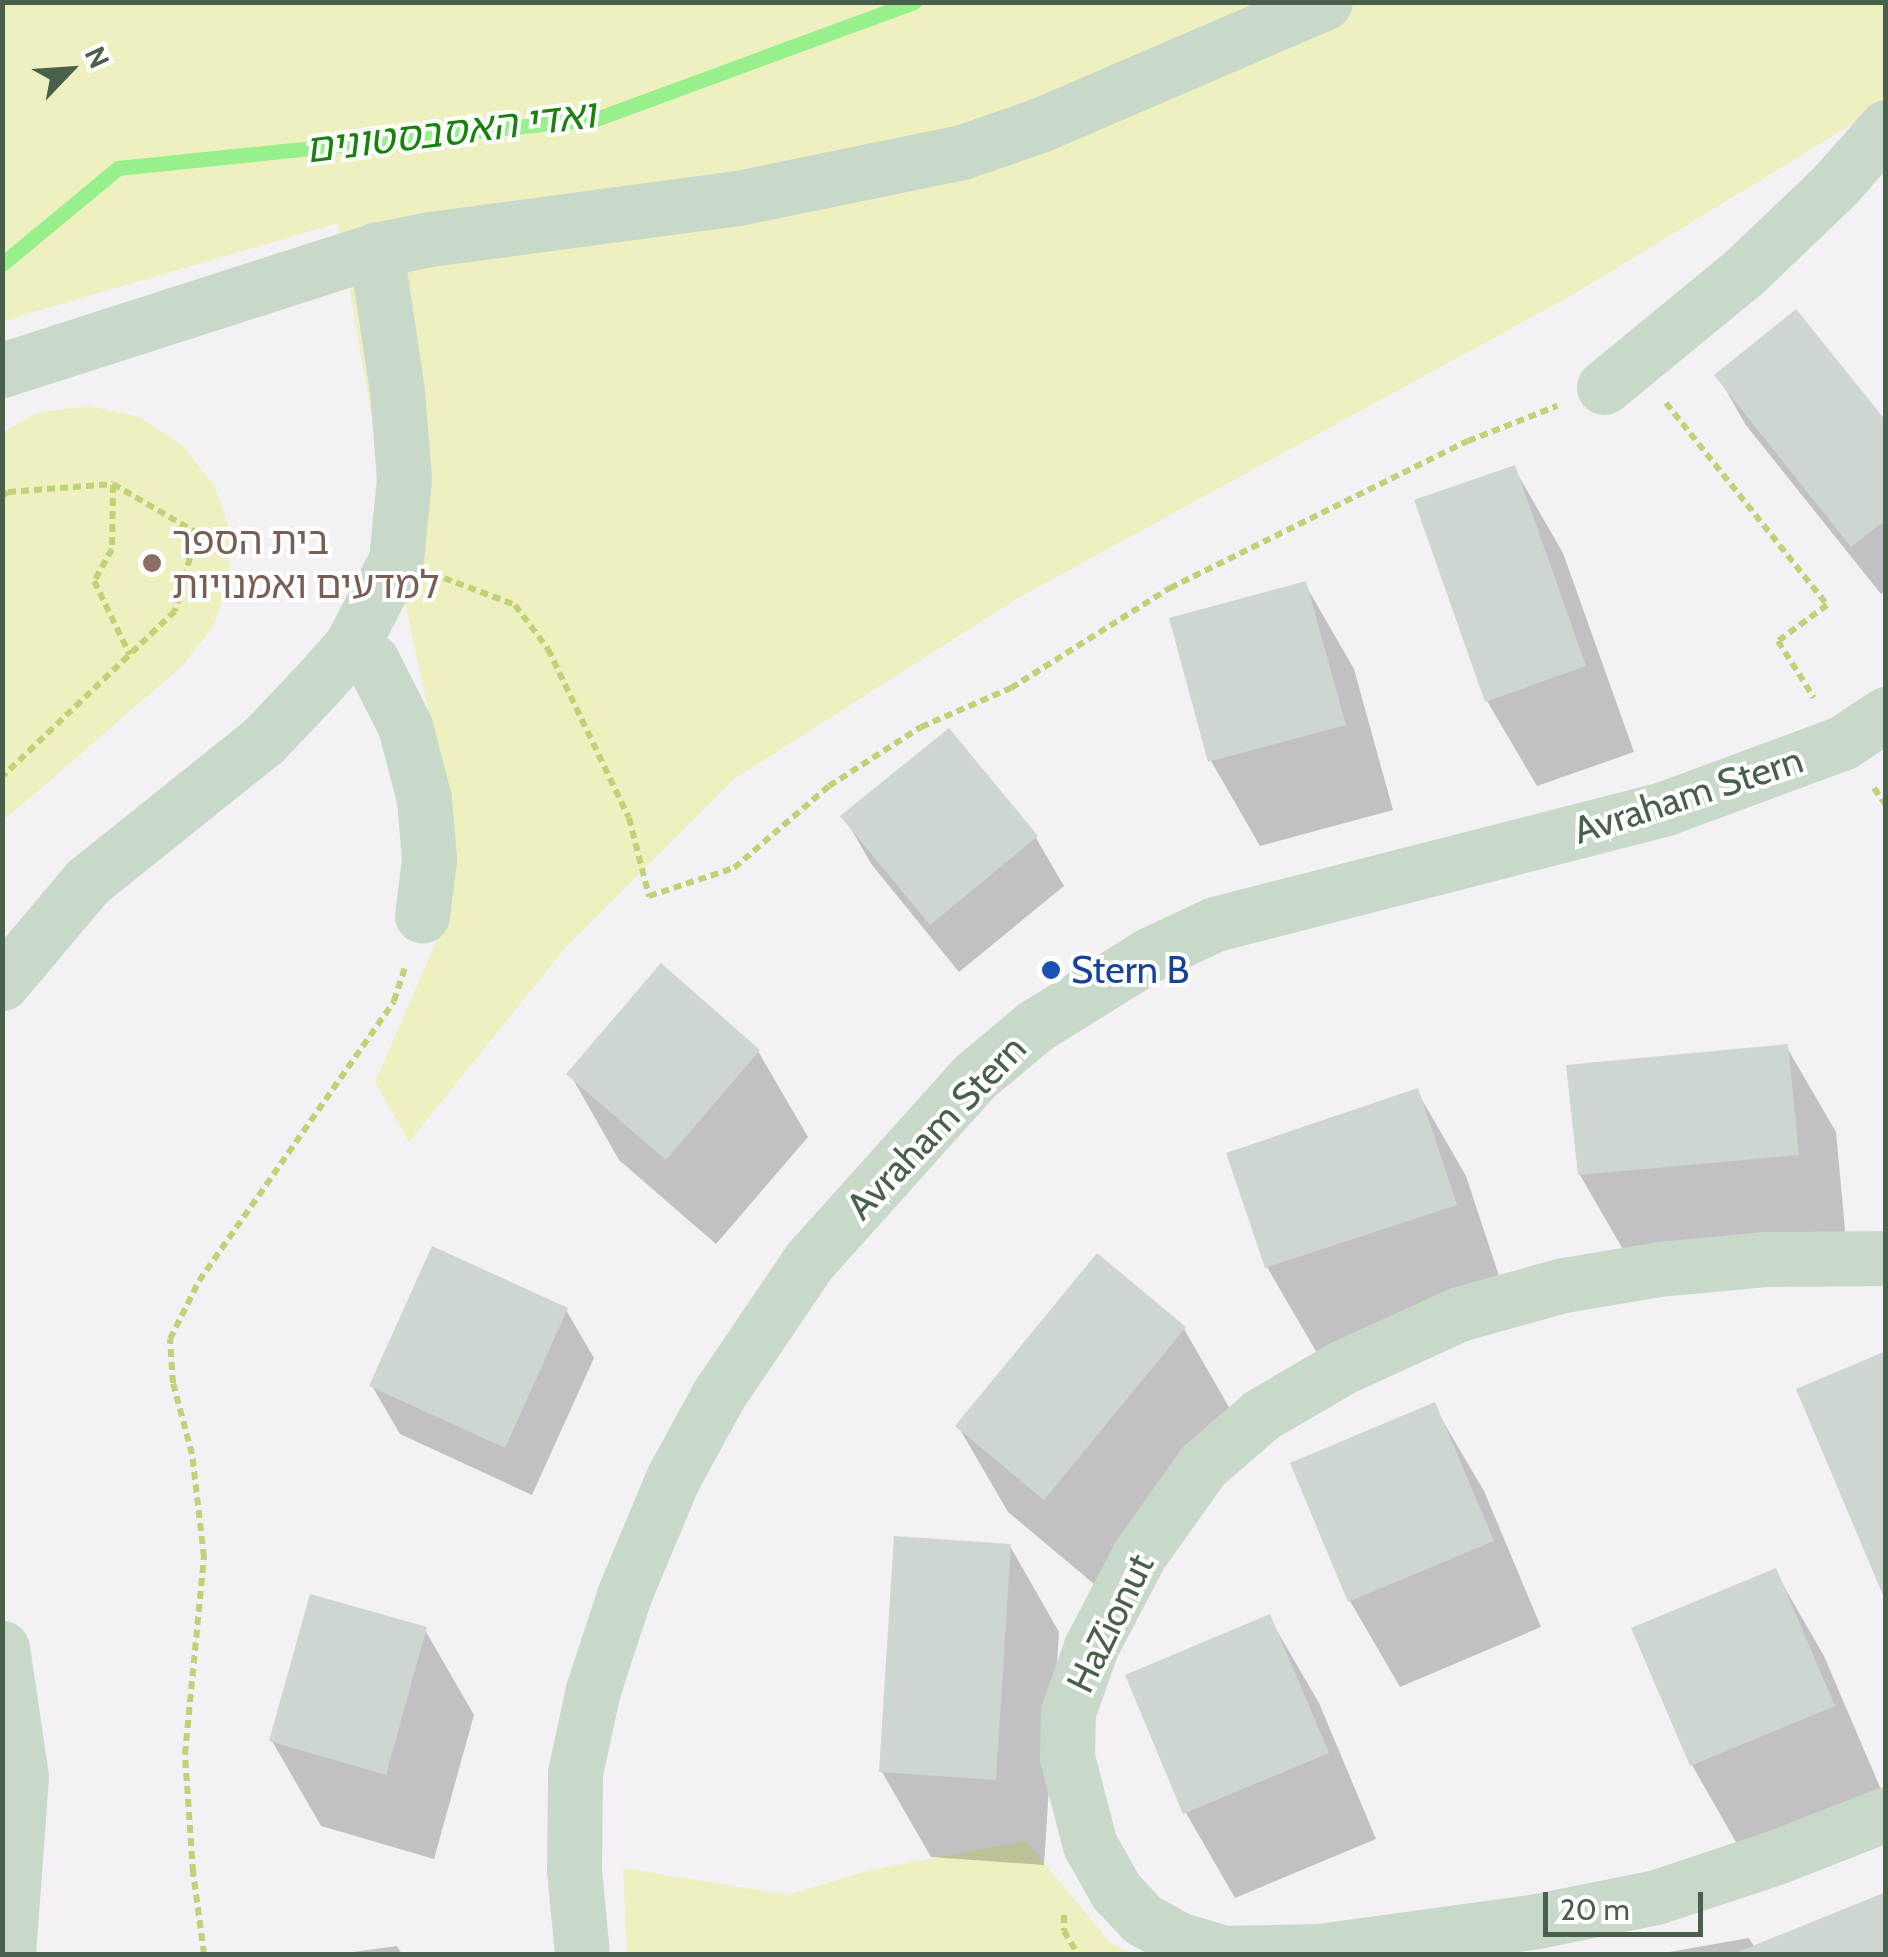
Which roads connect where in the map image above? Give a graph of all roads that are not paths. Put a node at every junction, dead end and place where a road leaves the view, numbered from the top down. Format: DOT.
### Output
graph roads {
  1 [pos="1325,2"];
  2 [pos="1886,128"];
  3 [pos="376,250"];
  4 [pos="2,370"];
  5 [pos="1619,375"];
  6 [pos="351,646"];
  7 [pos="1864,728"];
  8 [pos="422,916"];
  9 [pos="2,982"];
  10 [pos="1886,1258"];
  11 [pos="2,1648"];
  12 [pos="1886,1814"];
  13 [pos="8,1954"];
  14 [pos="582,1954"];
  1 -- 3 [label="street"];
  2 -- 5 [label="street"];
  3 -- 4 [label="street"];
  3 -- 6 [label="street"];
  6 -- 8 [label="street"];
  6 -- 9 [label="street"];
  7 -- 14 [label="street, Avraham Stern"];
  10 -- 12 [label="street, HaZionut"];
  11 -- 13 [label="street"];
}
